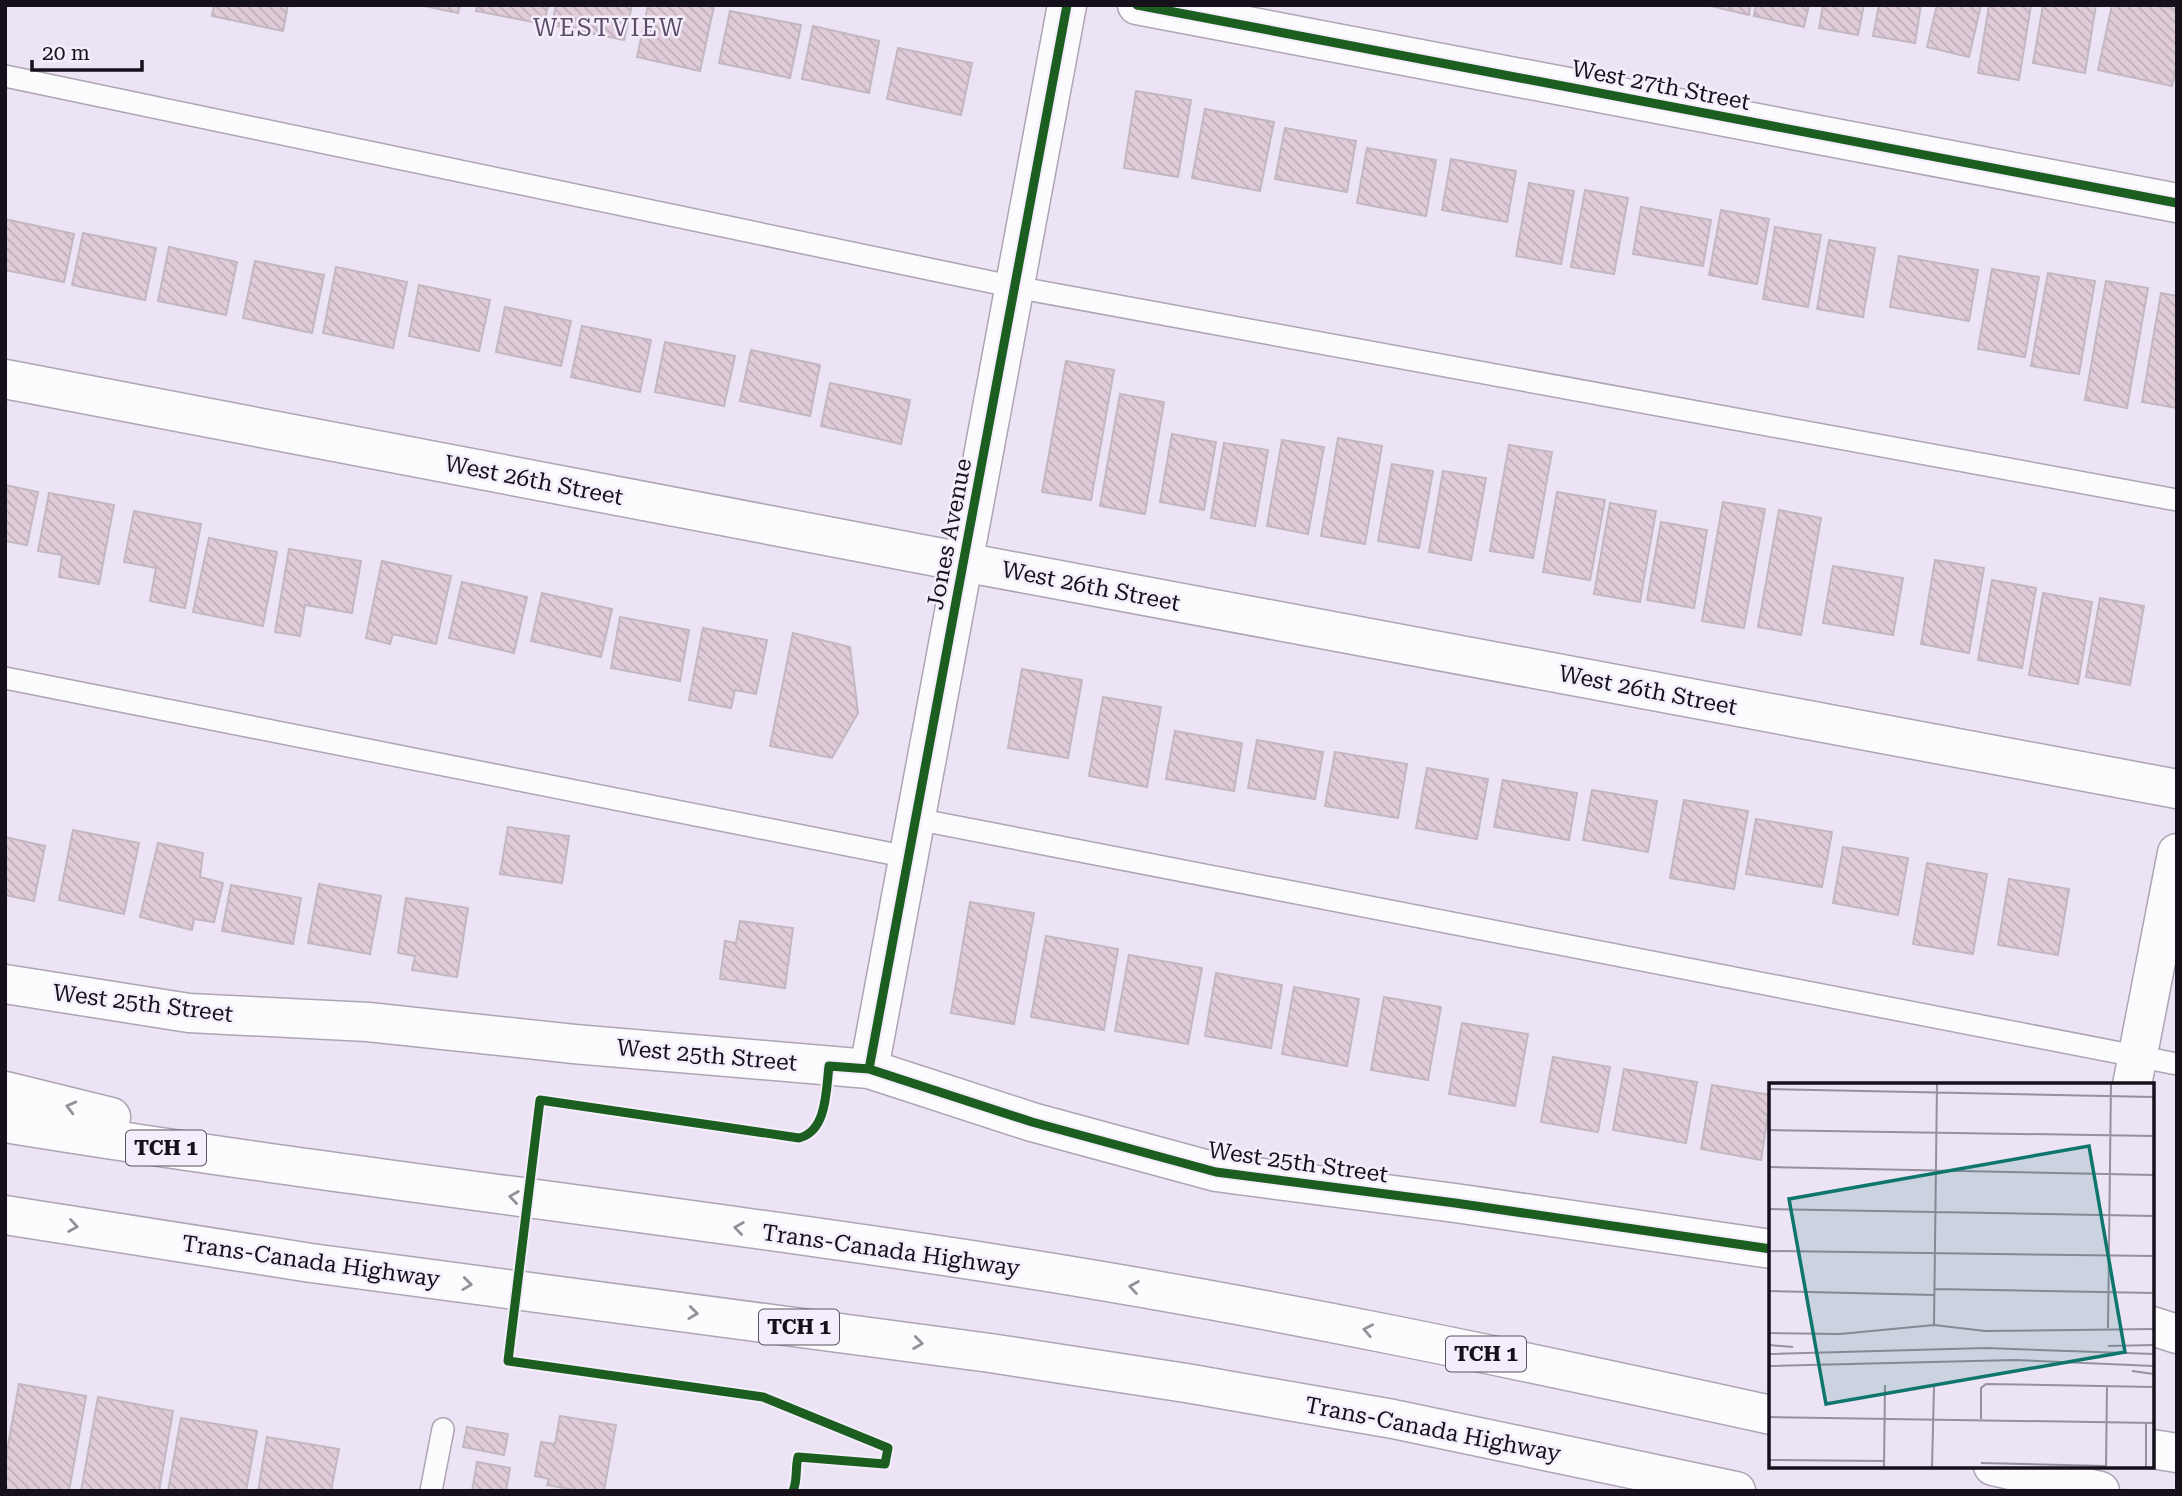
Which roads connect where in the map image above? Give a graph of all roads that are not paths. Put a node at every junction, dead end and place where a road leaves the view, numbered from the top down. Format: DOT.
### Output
graph roads {
  1 [pos="1067,5"];
  2 [pos="1138,5"];
  3 [pos="5,75"];
  4 [pos="2177,203"];
  5 [pos="1015,287"];
  6 [pos="5,379"];
  7 [pos="2177,500"];
  8 [pos="963,562"];
  9 [pos="5,678"];
  10 [pos="2177,789"];
  11 [pos="915,819"];
  12 [pos="2177,853"];
  13 [pos="908,858"];
  14 [pos="5,984"];
  15 [pos="2177,1064"];
  16 [pos="869,1069"];
  17 [pos="2135,1071"];
  18 [pos="5,1091"];
  19 [pos="5,1123"];
  20 [pos="327,1172"];
  21 [pos="5,1215"];
  22 [pos="1769,1249"];
  23 [pos="2154,1327"];
  24 [pos="2177,1334"];
  25 [pos="1410,1338"];
  26 [pos="1769,1387"];
  27 [pos="1769,1415"];
  28 [pos="443,1429"];
  29 [pos="2154,1449"];
  30 [pos="2177,1453"];
  31 [pos="1589,1459"];
  32 [pos="2002,1468"];
  33 [pos="431,1491"];
  34 [pos="1697,1491"];
  35 [pos="1736,1491"];
  36 [pos="2100,1491"];
  1 -- 5 [label="main road, Jones Avenue"];
  2 -- 4 [label="main road, West 27th Street"];
  3 -- 5 [label="lane"];
  5 -- 7 [label="lane"];
  5 -- 8 [label="main road, Jones Avenue"];
  6 -- 8 [label="main road, West 26th Street"];
  8 -- 10 [label="main road, West 26th Street"];
  8 -- 11 [label="main road, Jones Avenue"];
  9 -- 13 [label="lane"];
  11 -- 13 [label="main road, Jones Avenue"];
  11 -- 17 [label="lane"];
  12 -- 17 [label="main road"];
  13 -- 16 [label="main road, Jones Avenue"];
  14 -- 16 [label="main road, West 25th Street"];
  15 -- 17 [label="lane"];
  16 -- 22 [label="main road, West 25th Street"];
  20 -- 18 [label="main road, one-way"];
  19 -- 20 [label="main road, Trans-Canada Highway / TCH 1"];
  25 -- 20 [label="main road, Trans-Canada Highway / TCH 1, one-way"];
  21 -- 31 [label="main road, Trans-Canada Highway / TCH 1, one-way"];
  23 -- 24 [label="main road"];
  25 -- 26 [label="main road"];
  25 -- 27 [label="main road, Trans-Canada Highway / TCH 1"];
  28 -- 33 [label="lane"];
  29 -- 30 [label="main road"];
  31 -- 34 [label="main road"];
  31 -- 35 [label="main road, Trans-Canada Highway / TCH 1"];
  32 -- 36 [label="main road"];
}
